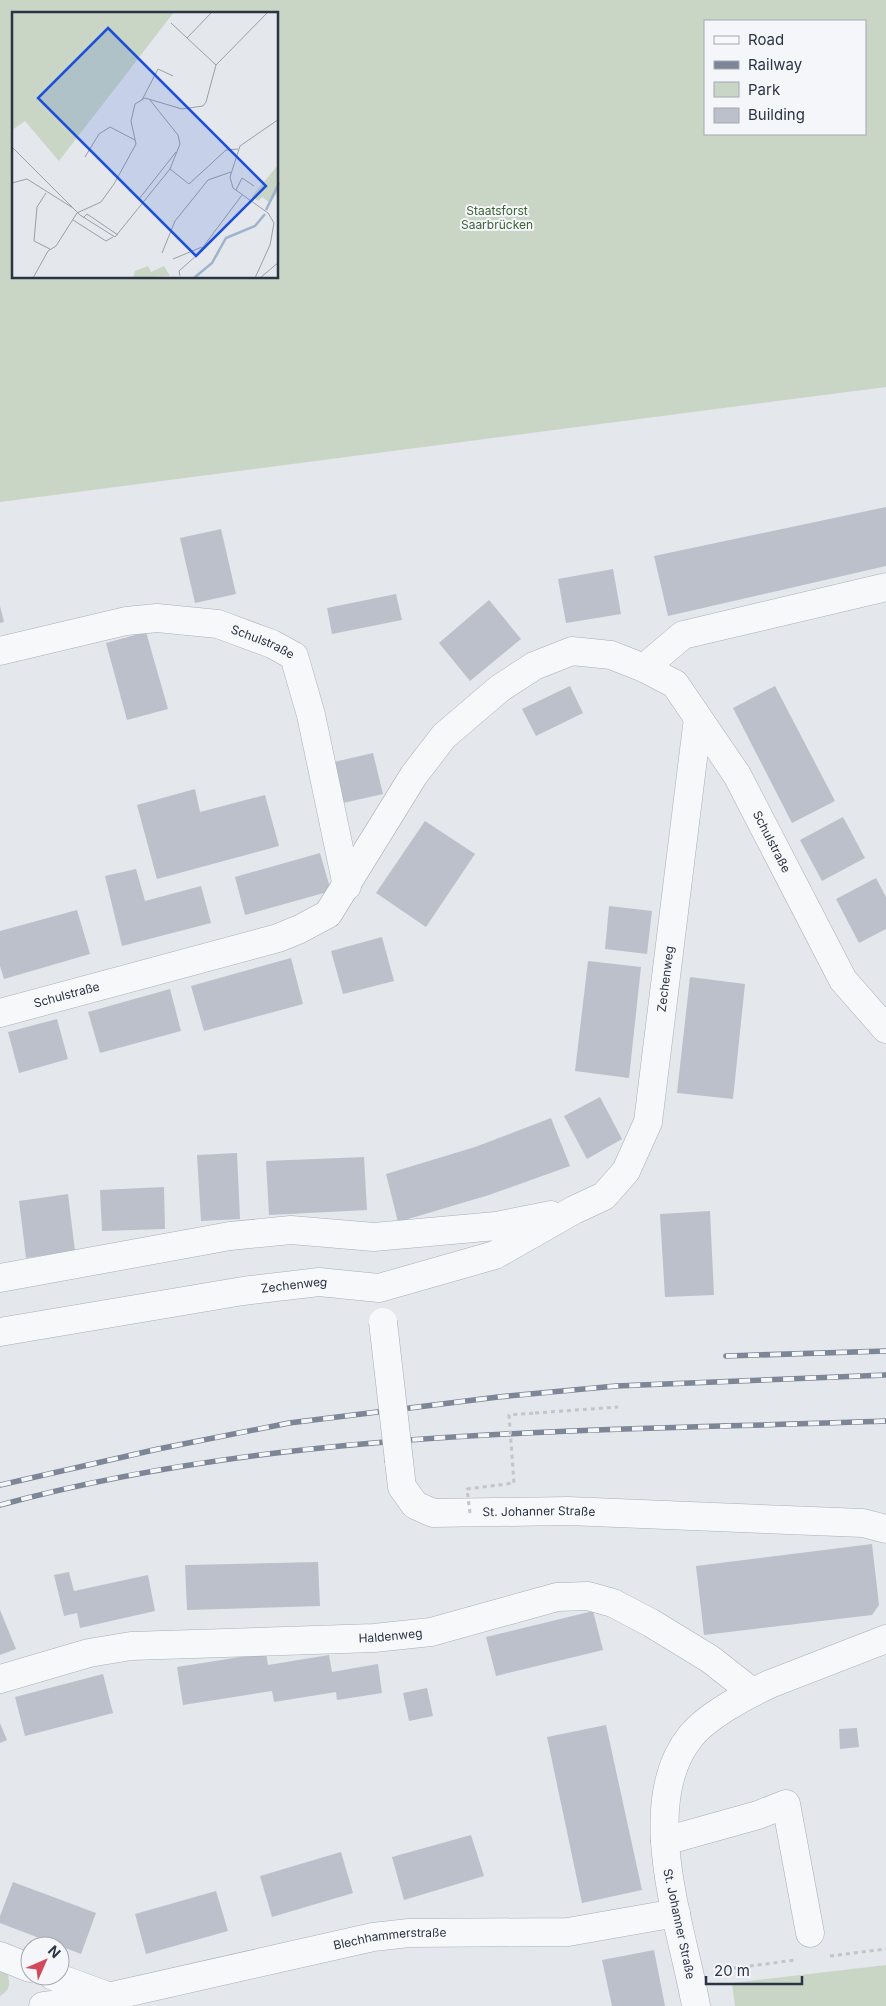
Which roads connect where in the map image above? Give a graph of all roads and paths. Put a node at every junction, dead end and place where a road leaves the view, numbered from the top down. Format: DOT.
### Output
graph roads {
  1 [pos="886,587"];
  2 [pos="0,651"];
  3 [pos="644,668"];
  4 [pos="698,718"];
  5 [pos="347,886"];
  6 [pos="0,1013"];
  7 [pos="886,1029"];
  8 [pos="574,1210"];
  9 [pos="0,1278"];
  10 [pos="380,1288"];
  11 [pos="0,1332"];
  12 [pos="618,1407"];
  13 [pos="470,1512"];
  14 [pos="886,1529"];
  15 [pos="886,1639"];
  16 [pos="0,1679"];
  17 [pos="752,1692"];
  18 [pos="665,1841"];
  19 [pos="676,1913"];
  20 [pos="810,1933"];
  21 [pos="886,1949"];
  22 [pos="0,1956"];
  23 [pos="827,1956"];
  24 [pos="798,1960"];
  25 [pos="20,1964"];
  26 [pos="690,1973"];
  27 [pos="70,1982"];
  28 [pos="108,1997"];
  29 [pos="43,2006"];
  30 [pos="696,2006"];
  1 -- 3 [label="street"];
  2 -- 5 [label="street, Schulstraße"];
  3 -- 4 [label="street, Schulstraße"];
  3 -- 5 [label="street, Schulstraße"];
  4 -- 7 [label="street, Schulstraße"];
  4 -- 8 [label="street, Zechenweg"];
  5 -- 6 [label="street, Schulstraße"];
  8 -- 9 [label="street, Zechenweg"];
  8 -- 10 [label="street, Zechenweg"];
  10 -- 11 [label="street, Zechenweg"];
  10 -- 13 [label="street, St. Johanner Straße, bridge"];
  12 -- 13 [label="path, bridge"];
  13 -- 14 [label="street, St. Johanner Straße"];
  15 -- 17 [label="street, St. Johanner Straße"];
  16 -- 17 [label="street, Haldenweg"];
  17 -- 18 [label="street, St. Johanner Straße"];
  18 -- 19 [label="street, St. Johanner Straße"];
  18 -- 20 [label="street"];
  19 -- 26 [label="street, St. Johanner Straße"];
  19 -- 28 [label="street, Blechhammerstraße"];
  21 -- 23 [label="path"];
  22 -- 25 [label="street"];
  24 -- 26 [label="path"];
  26 -- 30 [label="street, St. Johanner Straße"];
  27 -- 28 [label="street"];
  28 -- 29 [label="street, Blechhammerstraße"];
}
